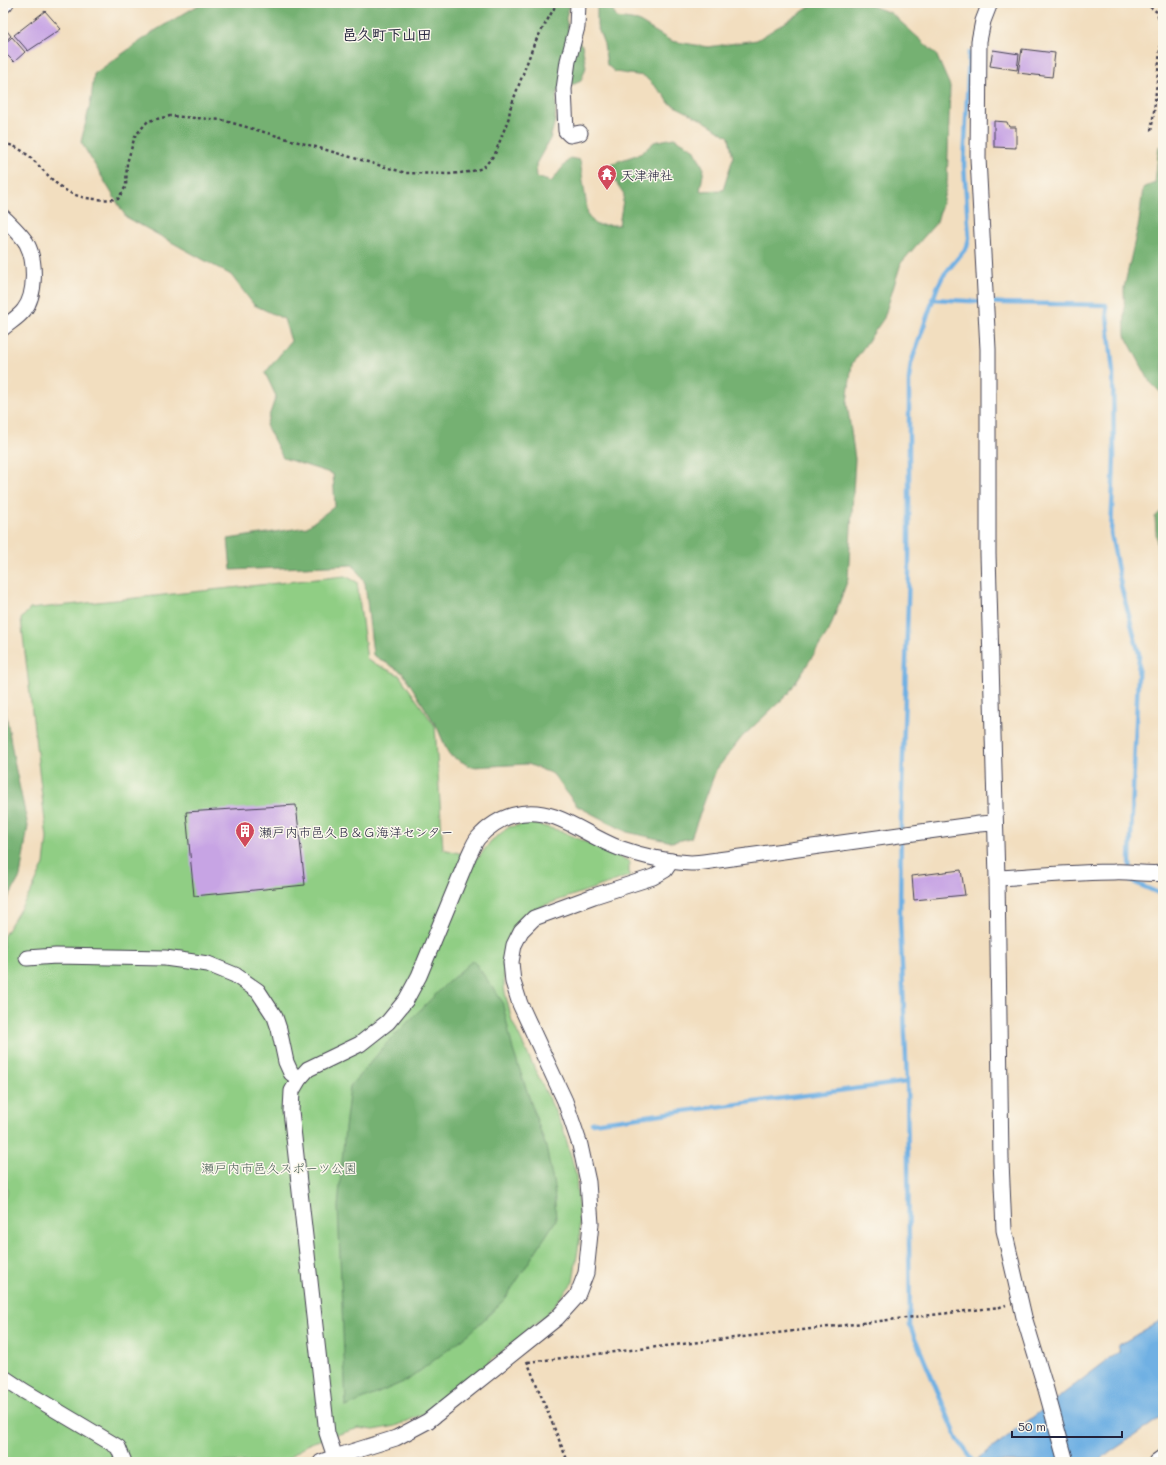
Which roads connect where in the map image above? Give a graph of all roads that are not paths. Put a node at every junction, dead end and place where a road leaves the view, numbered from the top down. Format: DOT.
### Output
graph roads {
  1 [pos="6,3"];
  2 [pos="578,3"];
  3 [pos="990,3"];
  4 [pos="3,6"];
  5 [pos="580,133"];
  6 [pos="3,217"];
  7 [pos="3,328"];
  8 [pos="995,823"];
  9 [pos="671,861"];
  10 [pos="1163,873"];
  11 [pos="997,878"];
  12 [pos="27,958"];
  13 [pos="298,1079"];
  14 [pos="3,1376"];
  15 [pos="1163,1457"];
  16 [pos="328,1460"];
  17 [pos="124,1462"];
  18 [pos="1066,1462"];
  19 [pos="1156,1462"];
  1 -- 4 [label="street"];
  2 -- 5 [label="street"];
  3 -- 8 [label="street"];
  6 -- 7 [label="street"];
  8 -- 9 [label="street"];
  8 -- 11 [label="street"];
  9 -- 13 [label="street"];
  9 -- 16 [label="street"];
  10 -- 11 [label="street"];
  11 -- 18 [label="street"];
  12 -- 13 [label="street"];
  13 -- 16 [label="street"];
  14 -- 17 [label="street"];
  15 -- 19 [label="street"];
}
